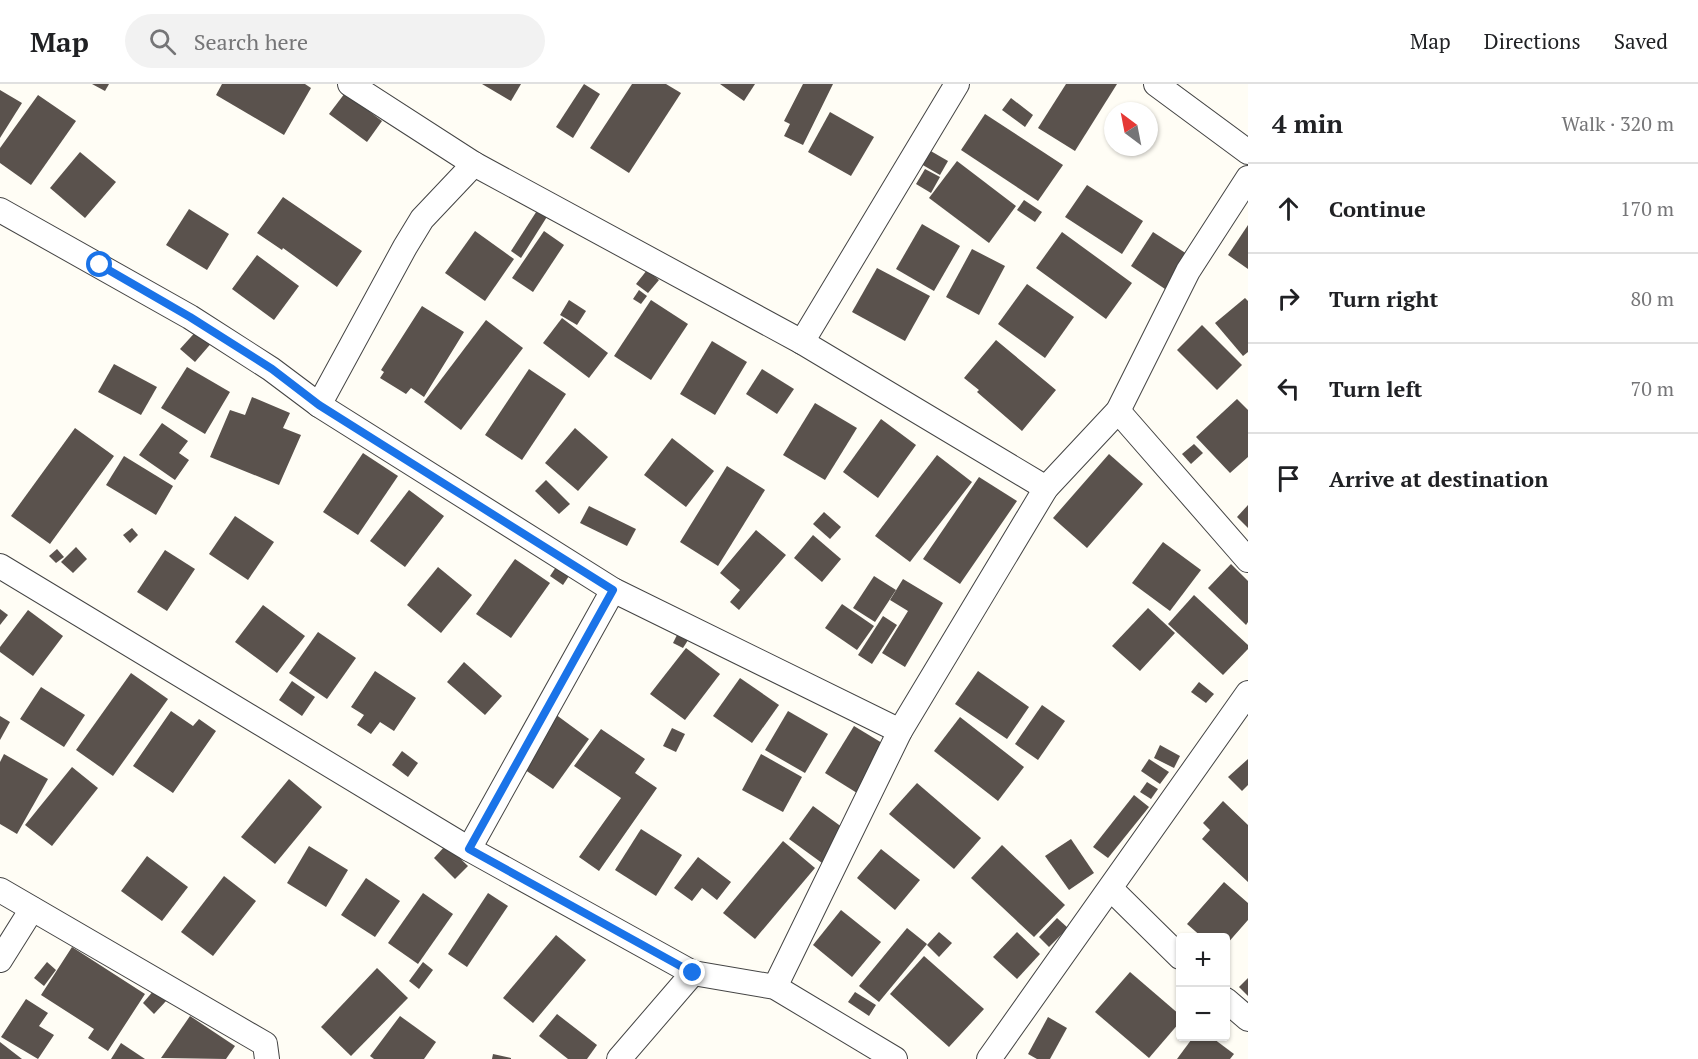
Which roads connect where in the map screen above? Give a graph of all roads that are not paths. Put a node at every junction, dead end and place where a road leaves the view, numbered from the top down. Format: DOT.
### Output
graph roads {
  1 [pos="350,84"];
  2 [pos="957,84"];
  3 [pos="1156,84"];
  4 [pos="1248,152"];
  5 [pos="474,164"];
  6 [pos="1248,178"];
  7 [pos="0,210"];
  8 [pos="802,342"];
  9 [pos="319,405"];
  10 [pos="1118,411"];
  11 [pos="1046,489"];
  12 [pos="1248,560"];
  13 [pos="0,566"];
  14 [pos="613,590"];
  15 [pos="1248,693"];
  16 [pos="900,731"];
  17 [pos="469,849"];
  18 [pos="1111,889"];
  19 [pos="0,890"];
  20 [pos="32,909"];
  21 [pos="1176,953"];
  22 [pos="0,960"];
  23 [pos="693,973"];
  24 [pos="775,987"];
  25 [pos="1230,1003"];
  26 [pos="1248,1019"];
  27 [pos="267,1059"];
  28 [pos="620,1059"];
  29 [pos="894,1059"];
  30 [pos="989,1059"];
  1 -- 5 [label="street"];
  2 -- 8 [label="street"];
  3 -- 4 [label="street"];
  5 -- 8 [label="street"];
  5 -- 9 [label="street"];
  6 -- 10 [label="street"];
  7 -- 9 [label="street"];
  8 -- 11 [label="street"];
  9 -- 14 [label="street"];
  10 -- 11 [label="street"];
  10 -- 12 [label="street"];
  11 -- 16 [label="street"];
  13 -- 17 [label="street"];
  14 -- 16 [label="street"];
  14 -- 17 [label="street"];
  15 -- 18 [label="street"];
  16 -- 24 [label="street"];
  17 -- 23 [label="street"];
  18 -- 21 [label="street"];
  18 -- 30 [label="street"];
  19 -- 20 [label="street"];
  20 -- 22 [label="street"];
  20 -- 27 [label="street"];
  23 -- 24 [label="street"];
  23 -- 28 [label="street"];
  24 -- 29 [label="street"];
  25 -- 26 [label="street"];
}
